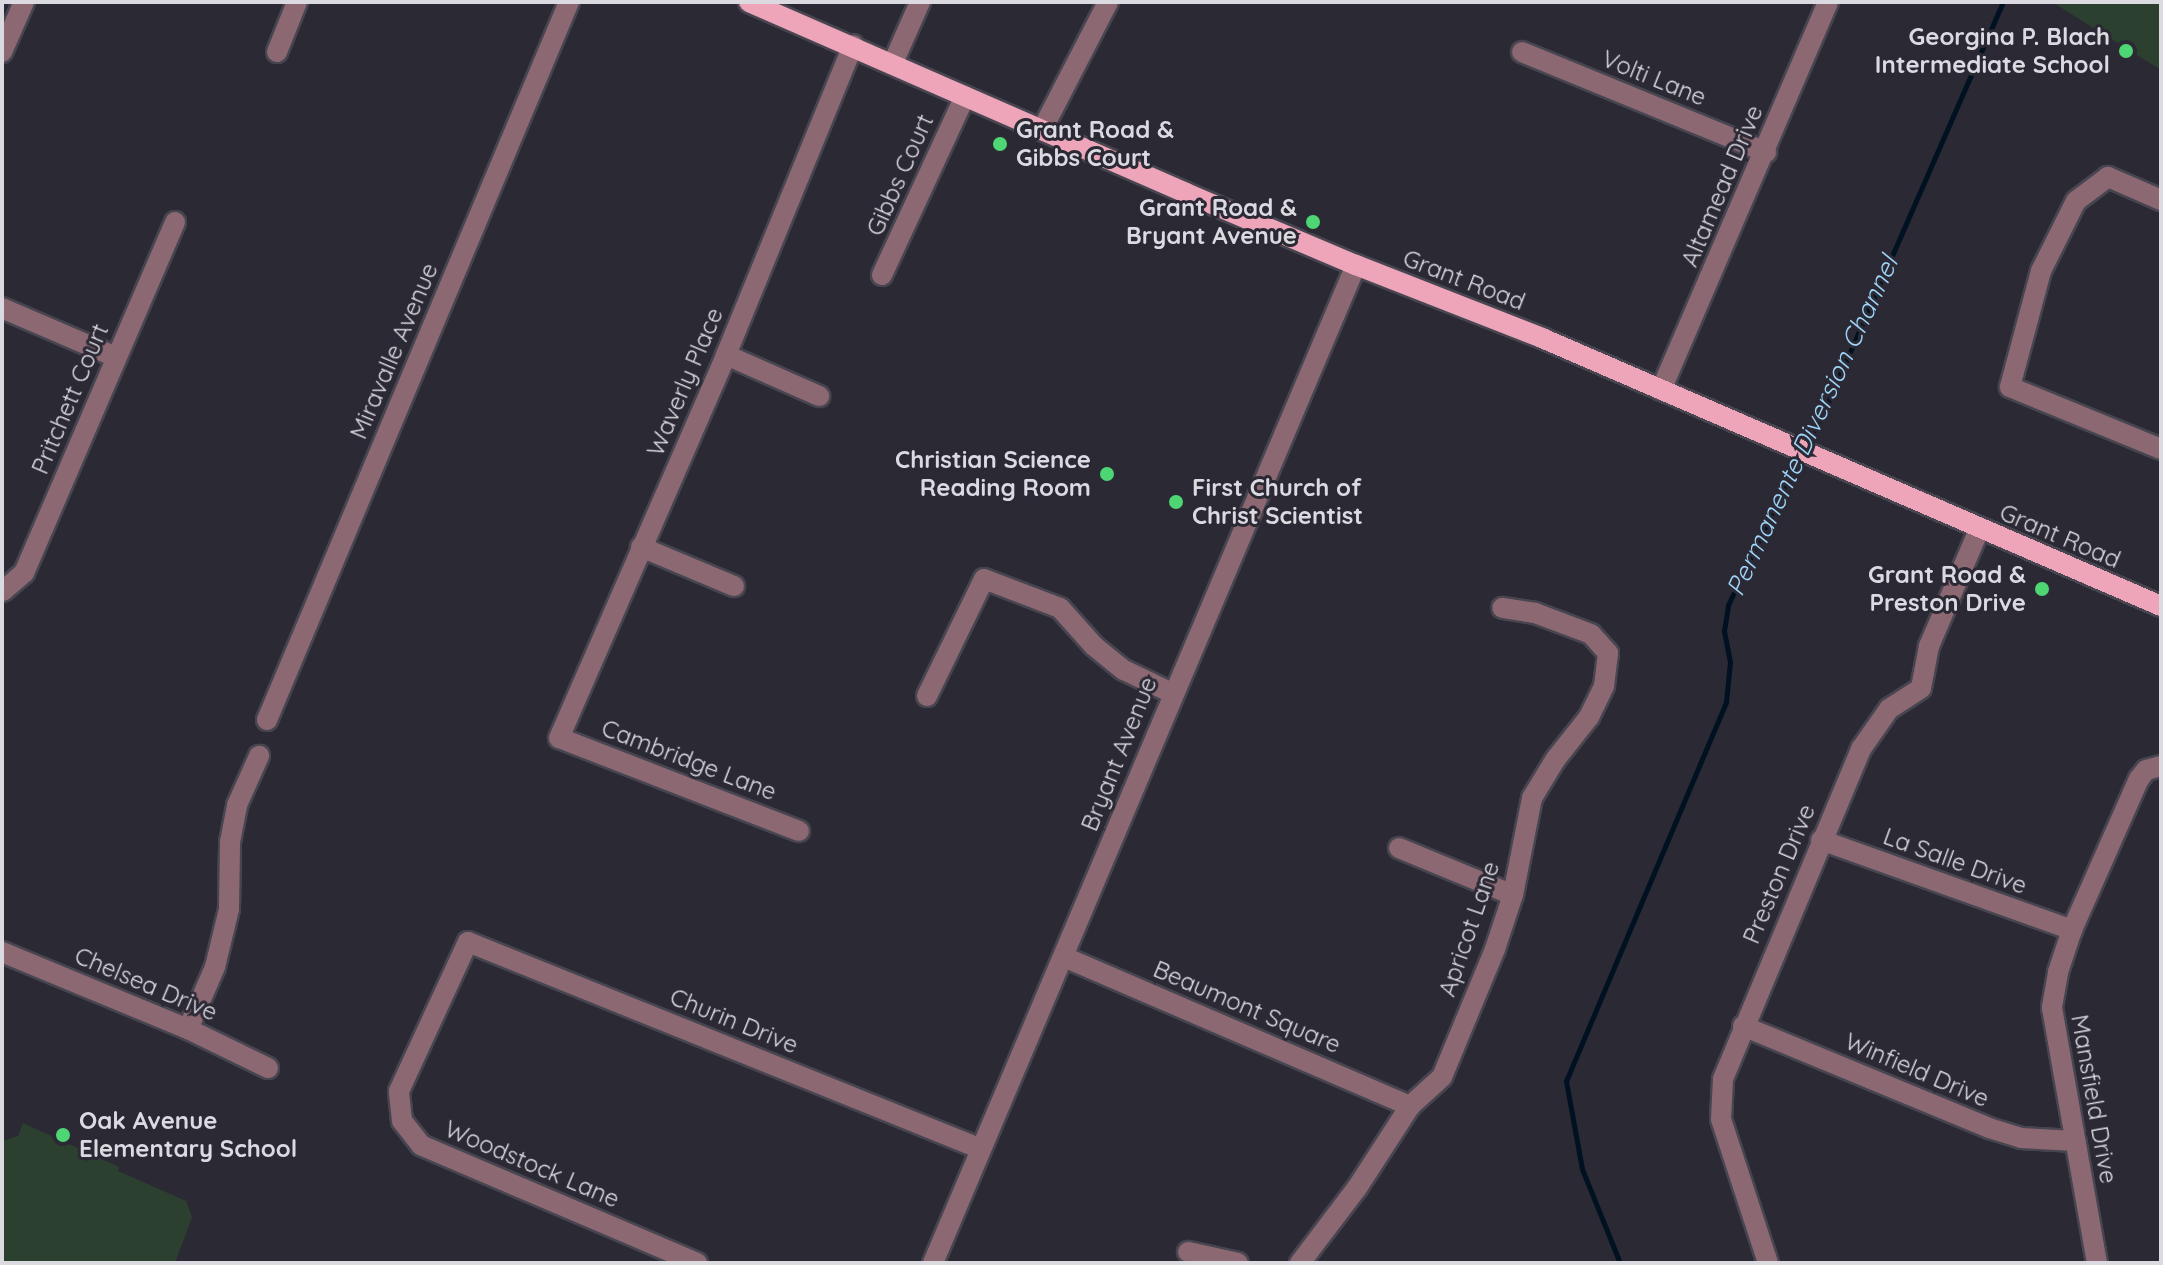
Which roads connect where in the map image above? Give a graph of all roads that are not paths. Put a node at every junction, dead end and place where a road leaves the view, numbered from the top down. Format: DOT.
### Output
graph roads {
  1 [pos="24,2"];
  2 [pos="297,2"];
  3 [pos="569,2"];
  4 [pos="749,2"];
  5 [pos="920,2"];
  6 [pos="1108,2"];
  7 [pos="1828,2"];
  8 [pos="853,45"];
  9 [pos="2,52"];
  10 [pos="277,52"];
  11 [pos="1522,52"];
  12 [pos="893,63"];
  13 [pos="965,96"];
  14 [pos="1042,130"];
  15 [pos="1766,152"];
  16 [pos="2161,200"];
  17 [pos="175,222"];
  18 [pos="1356,265"];
  19 [pos="882,275"];
  20 [pos="2,308"];
  21 [pos="726,355"];
  22 [pos="116,357"];
  23 [pos="1661,390"];
  24 [pos="819,396"];
  25 [pos="2161,449"];
  26 [pos="1979,530"];
  27 [pos="641,547"];
  28 [pos="734,586"];
  29 [pos="3,591"];
  30 [pos="2161,606"];
  31 [pos="1502,608"];
  32 [pos="1172,693"];
  33 [pos="927,696"];
  34 [pos="267,720"];
  35 [pos="559,738"];
  36 [pos="259,756"];
  37 [pos="2154,768"];
  38 [pos="799,831"];
  39 [pos="1821,840"];
  40 [pos="1399,848"];
  41 [pos="1513,895"];
  42 [pos="2072,930"];
  43 [pos="468,942"];
  44 [pos="2,952"];
  45 [pos="1064,957"];
  46 [pos="1743,1026"];
  47 [pos="188,1029"];
  48 [pos="268,1068"];
  49 [pos="1410,1106"];
  50 [pos="2075,1141"];
  51 [pos="981,1149"];
  52 [pos="1188,1252"];
  53 [pos="697,1263"];
  54 [pos="933,1263"];
  55 [pos="1238,1263"];
  56 [pos="1300,1263"];
  57 [pos="1768,1263"];
  58 [pos="2097,1263"];
  1 -- 9 [label="street"];
  2 -- 10 [label="street"];
  3 -- 34 [label="street, Miravalle Avenue"];
  4 -- 8 [label="main road, Grant Road"];
  5 -- 12 [label="street"];
  6 -- 14 [label="street"];
  7 -- 15 [label="street, Altamead Drive"];
  8 -- 12 [label="main road, Grant Road"];
  8 -- 21 [label="street, Waverly Place"];
  11 -- 15 [label="street, Volti Lane"];
  12 -- 13 [label="main road, Grant Road"];
  13 -- 14 [label="main road, Grant Road"];
  13 -- 19 [label="street, Gibbs Court"];
  14 -- 18 [label="main road, Grant Road"];
  15 -- 23 [label="street, Altamead Drive"];
  16 -- 25 [label="street"];
  17 -- 22 [label="street, Pritchett Court"];
  18 -- 23 [label="main road, Grant Road"];
  18 -- 32 [label="street, Bryant Avenue"];
  20 -- 22 [label="street"];
  21 -- 24 [label="street"];
  21 -- 27 [label="street, Waverly Place"];
  22 -- 29 [label="street, Pritchett Court"];
  23 -- 26 [label="main road, Grant Road"];
  26 -- 30 [label="main road, Grant Road"];
  26 -- 39 [label="street, Preston Drive"];
  27 -- 28 [label="street"];
  27 -- 35 [label="street, Waverly Place"];
  31 -- 41 [label="street, Apricot Lane"];
  32 -- 33 [label="street"];
  32 -- 45 [label="street, Bryant Avenue"];
  35 -- 38 [label="street, Cambridge Lane"];
  36 -- 47 [label="street"];
  37 -- 42 [label="street, Mansfield Drive"];
  39 -- 42 [label="street, La Salle Drive"];
  39 -- 46 [label="street, Preston Drive"];
  40 -- 41 [label="street"];
  41 -- 49 [label="street, Apricot Lane"];
  42 -- 50 [label="street, Mansfield Drive"];
  43 -- 51 [label="street, Churin Drive"];
  43 -- 53 [label="street, Woodstock Lane"];
  44 -- 47 [label="street, Chelsea Drive"];
  45 -- 49 [label="street, Beaumont Square"];
  45 -- 51 [label="street, Bryant Avenue"];
  46 -- 50 [label="street, Winfield Drive"];
  46 -- 57 [label="street, Preston Drive"];
  47 -- 48 [label="street, Chelsea Drive"];
  49 -- 56 [label="street, Apricot Lane"];
  50 -- 58 [label="street, Mansfield Drive"];
  51 -- 54 [label="street, Bryant Avenue"];
  52 -- 55 [label="street"];
}
